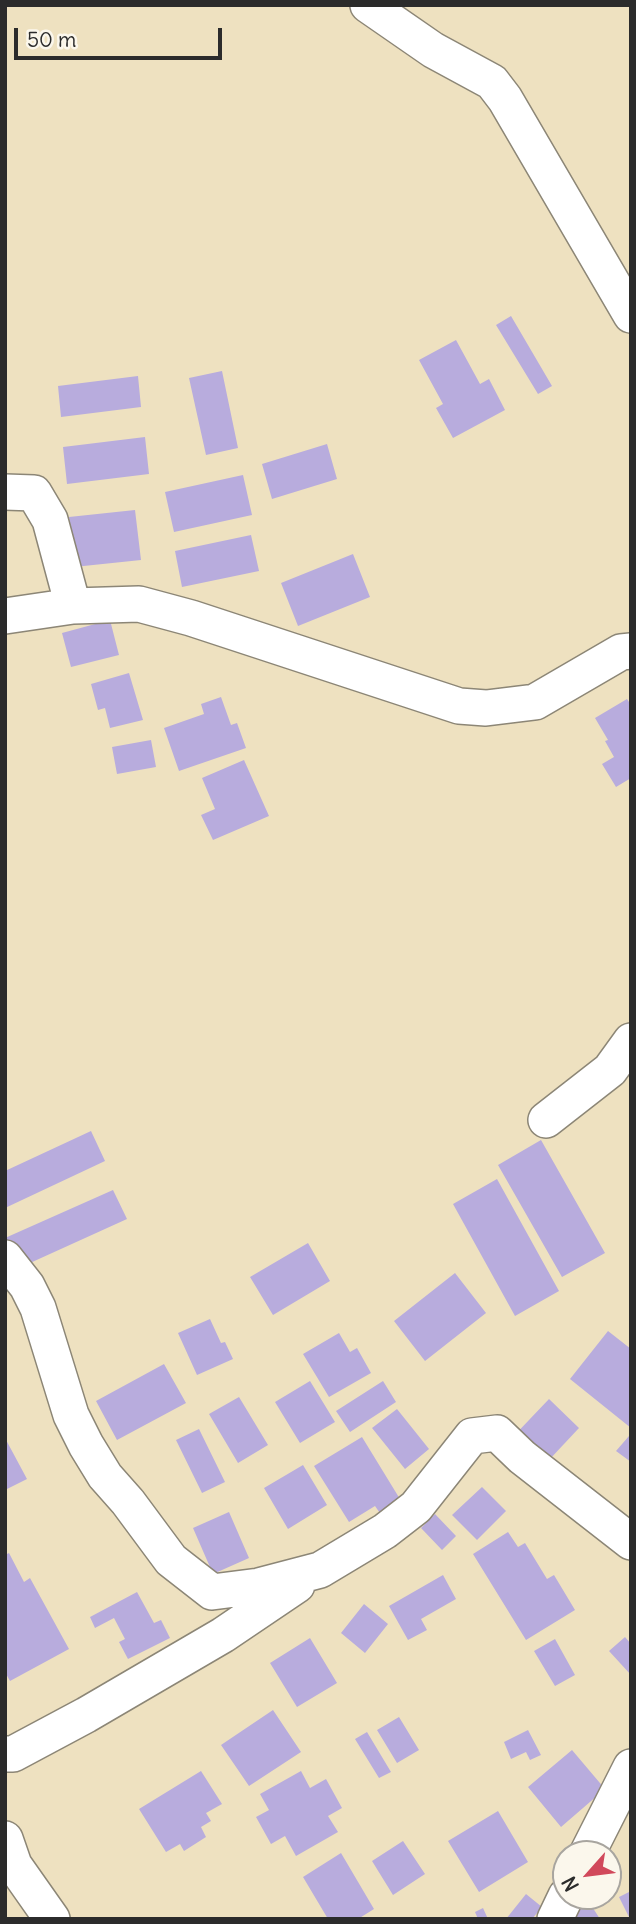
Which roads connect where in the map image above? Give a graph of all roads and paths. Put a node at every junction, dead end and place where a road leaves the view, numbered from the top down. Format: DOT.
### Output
graph roads {
  1 [pos="368,5"];
  2 [pos="631,314"];
  3 [pos="5,492"];
  4 [pos="74,606"];
  5 [pos="5,616"];
  6 [pos="631,651"];
  7 [pos="631,1041"];
  8 [pos="546,1120"];
  9 [pos="5,1258"];
  10 [pos="631,1542"];
  11 [pos="320,1570"];
  12 [pos="5,1754"];
  13 [pos="631,1767"];
  14 [pos="5,1839"];
  15 [pos="594,1840"];
  16 [pos="52,1919"];
  1 -- 2 [label="street"];
  3 -- 4 [label="street"];
  4 -- 5 [label="street"];
  4 -- 6 [label="street"];
  7 -- 8 [label="street"];
  9 -- 11 [label="street"];
  10 -- 11 [label="street"];
  11 -- 12 [label="street"];
  13 -- 15 [label="street"];
  14 -- 16 [label="street"];
}
